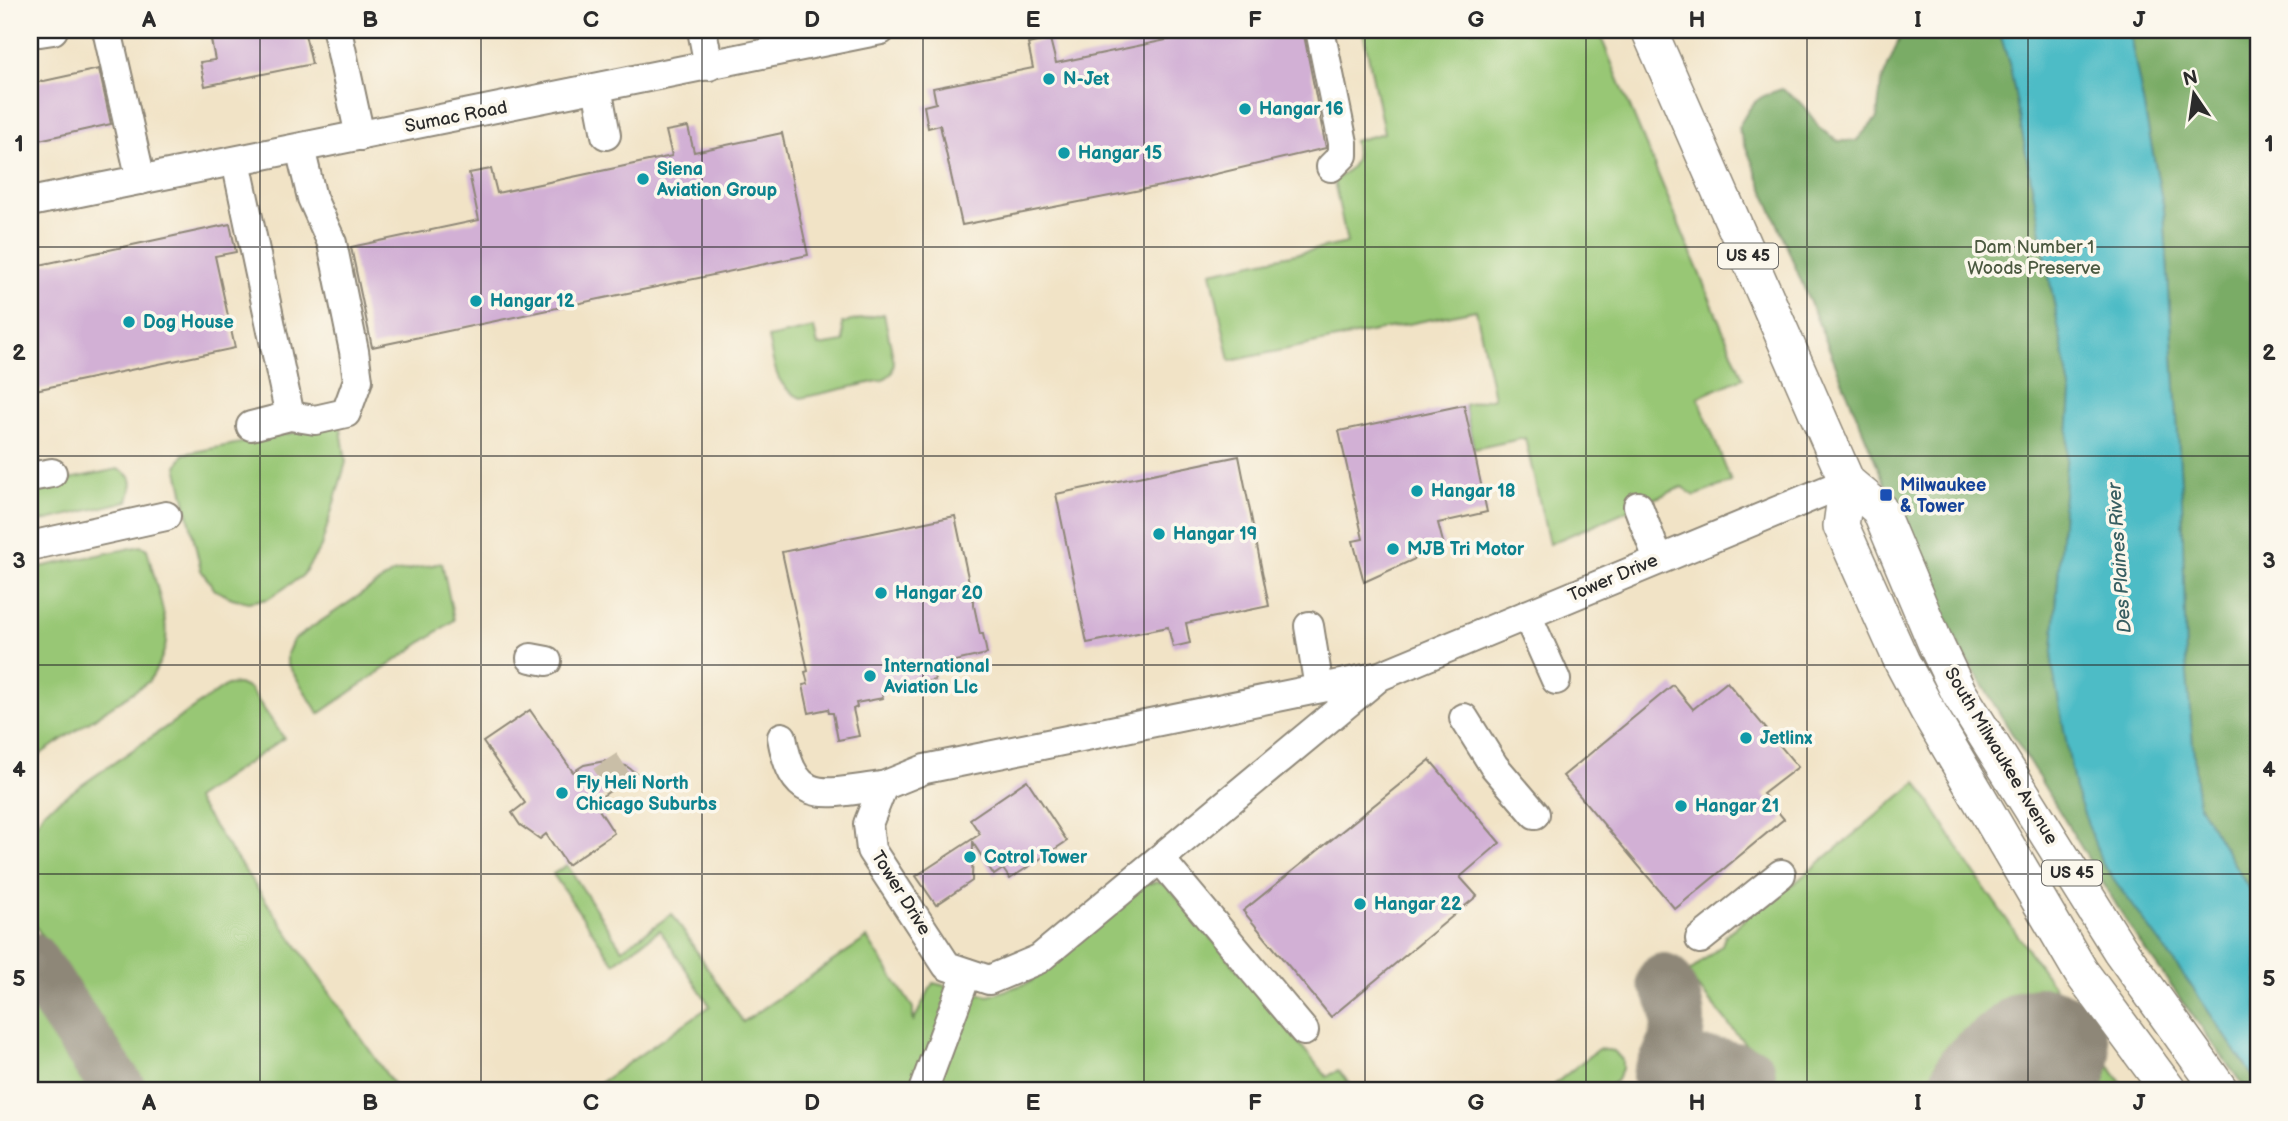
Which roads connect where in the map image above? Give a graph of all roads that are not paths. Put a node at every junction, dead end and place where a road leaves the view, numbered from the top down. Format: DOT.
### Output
graph roads {
  1 [pos="40,30"];
  2 [pos="53,30"];
  3 [pos="107,30"];
  4 [pos="337,30"];
  5 [pos="702,30"];
  6 [pos="881,30"];
  7 [pos="1320,30"];
  8 [pos="1649,30"];
  9 [pos="779,41"];
  10 [pos="709,66"];
  11 [pos="597,88"];
  12 [pos="606,135"];
  13 [pos="360,136"];
  14 [pos="300,148"];
  15 [pos="236,161"];
  16 [pos="1331,167"];
  17 [pos="141,180"];
  18 [pos="30,202"];
  19 [pos="290,416"];
  20 [pos="251,426"];
  21 [pos="1847,482"];
  22 [pos="1637,506"];
  23 [pos="166,516"];
  24 [pos="30,545"];
  25 [pos="1658,559"];
  26 [pos="1527,615"];
  27 [pos="1309,626"];
  28 [pos="1380,676"];
  29 [pos="1556,680"];
  30 [pos="1319,688"];
  31 [pos="1464,718"];
  32 [pos="782,737"];
  33 [pos="883,786"];
  34 [pos="1535,814"];
  35 [pos="1160,859"];
  36 [pos="1781,874"];
  37 [pos="1700,939"];
  38 [pos="967,973"];
  39 [pos="1304,1031"];
  40 [pos="923,1091"];
  41 [pos="2169,1091"];
  42 [pos="2221,1091"];
  1 -- 2 [label="street"];
  3 -- 17 [label="street"];
  4 -- 13 [label="street"];
  5 -- 10 [label="street"];
  6 -- 9 [label="street, Sumac Road"];
  7 -- 16 [label="street"];
  8 -- 21 [label="main road, South Milwaukee Avenue / US 45"];
  9 -- 10 [label="street, Sumac Road"];
  10 -- 11 [label="street, Sumac Road"];
  11 -- 12 [label="street"];
  11 -- 13 [label="street, Sumac Road"];
  13 -- 14 [label="street, Sumac Road"];
  14 -- 15 [label="street, Sumac Road"];
  14 -- 19 [label="street"];
  15 -- 17 [label="street, Sumac Road"];
  15 -- 19 [label="street"];
  17 -- 18 [label="street, Sumac Road"];
  19 -- 20 [label="street"];
  21 -- 25 [label="street, Tower Drive"];
  21 -- 41 [label="main road, US 45"];
  21 -- 42 [label="main road, South Milwaukee Avenue / US 45"];
  22 -- 25 [label="street"];
  23 -- 24 [label="street"];
  25 -- 26 [label="street, Tower Drive"];
  26 -- 28 [label="street, Tower Drive"];
  26 -- 29 [label="street"];
  27 -- 30 [label="street"];
  28 -- 30 [label="street, Tower Drive"];
  28 -- 35 [label="street, Tower Drive"];
  30 -- 33 [label="street, Tower Drive"];
  31 -- 34 [label="street"];
  32 -- 33 [label="street"];
  33 -- 38 [label="street, Tower Drive"];
  35 -- 38 [label="street, Tower Drive"];
  35 -- 39 [label="street"];
  36 -- 37 [label="street"];
  38 -- 40 [label="street"];
}
